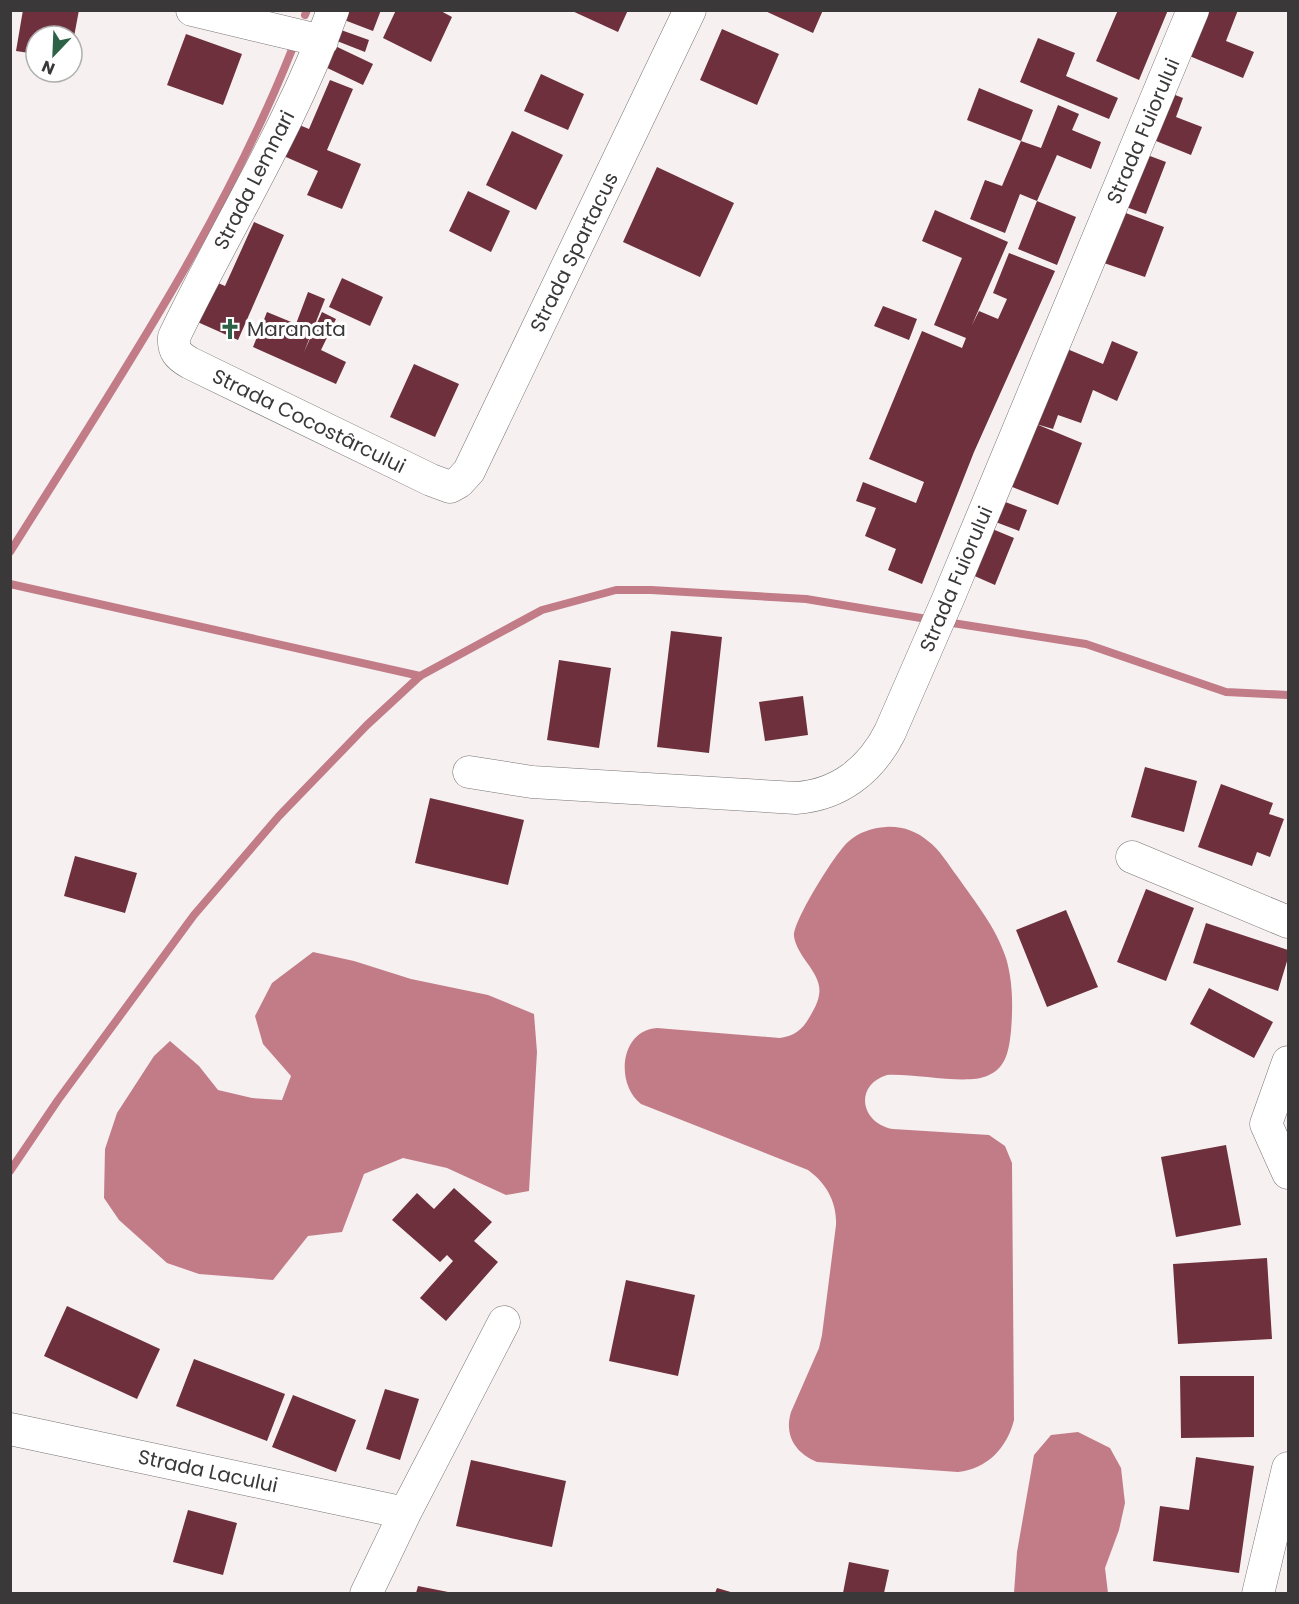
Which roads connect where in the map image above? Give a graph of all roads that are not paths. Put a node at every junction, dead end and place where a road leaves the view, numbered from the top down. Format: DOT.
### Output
graph roads {
  1 [pos="192,10"];
  2 [pos="333,10"];
  3 [pos="690,10"];
  4 [pos="1193,10"];
  5 [pos="322,41"];
  6 [pos="173,348"];
  7 [pos="450,487"];
  8 [pos="469,772"];
  9 [pos="1132,857"];
  10 [pos="1288,922"];
  11 [pos="1288,1062"];
  12 [pos="1288,1173"];
  13 [pos="504,1322"];
  14 [pos="10,1429"];
  15 [pos="1288,1468"];
  16 [pos="405,1513"];
  17 [pos="366,1593"];
  18 [pos="1258,1593"];
  1 -- 5 [label="street"];
  2 -- 5 [label="street, Strada Lemnari"];
  3 -- 7 [label="street, Strada Spartacus"];
  4 -- 8 [label="street, Strada Fuiorului"];
  5 -- 6 [label="street, Strada Lemnari"];
  6 -- 7 [label="street, Strada Cocostârcului"];
  9 -- 10 [label="street"];
  11 -- 12 [label="street"];
  13 -- 16 [label="street"];
  14 -- 16 [label="street, Strada Lacului"];
  15 -- 18 [label="street"];
  16 -- 17 [label="street"];
}
